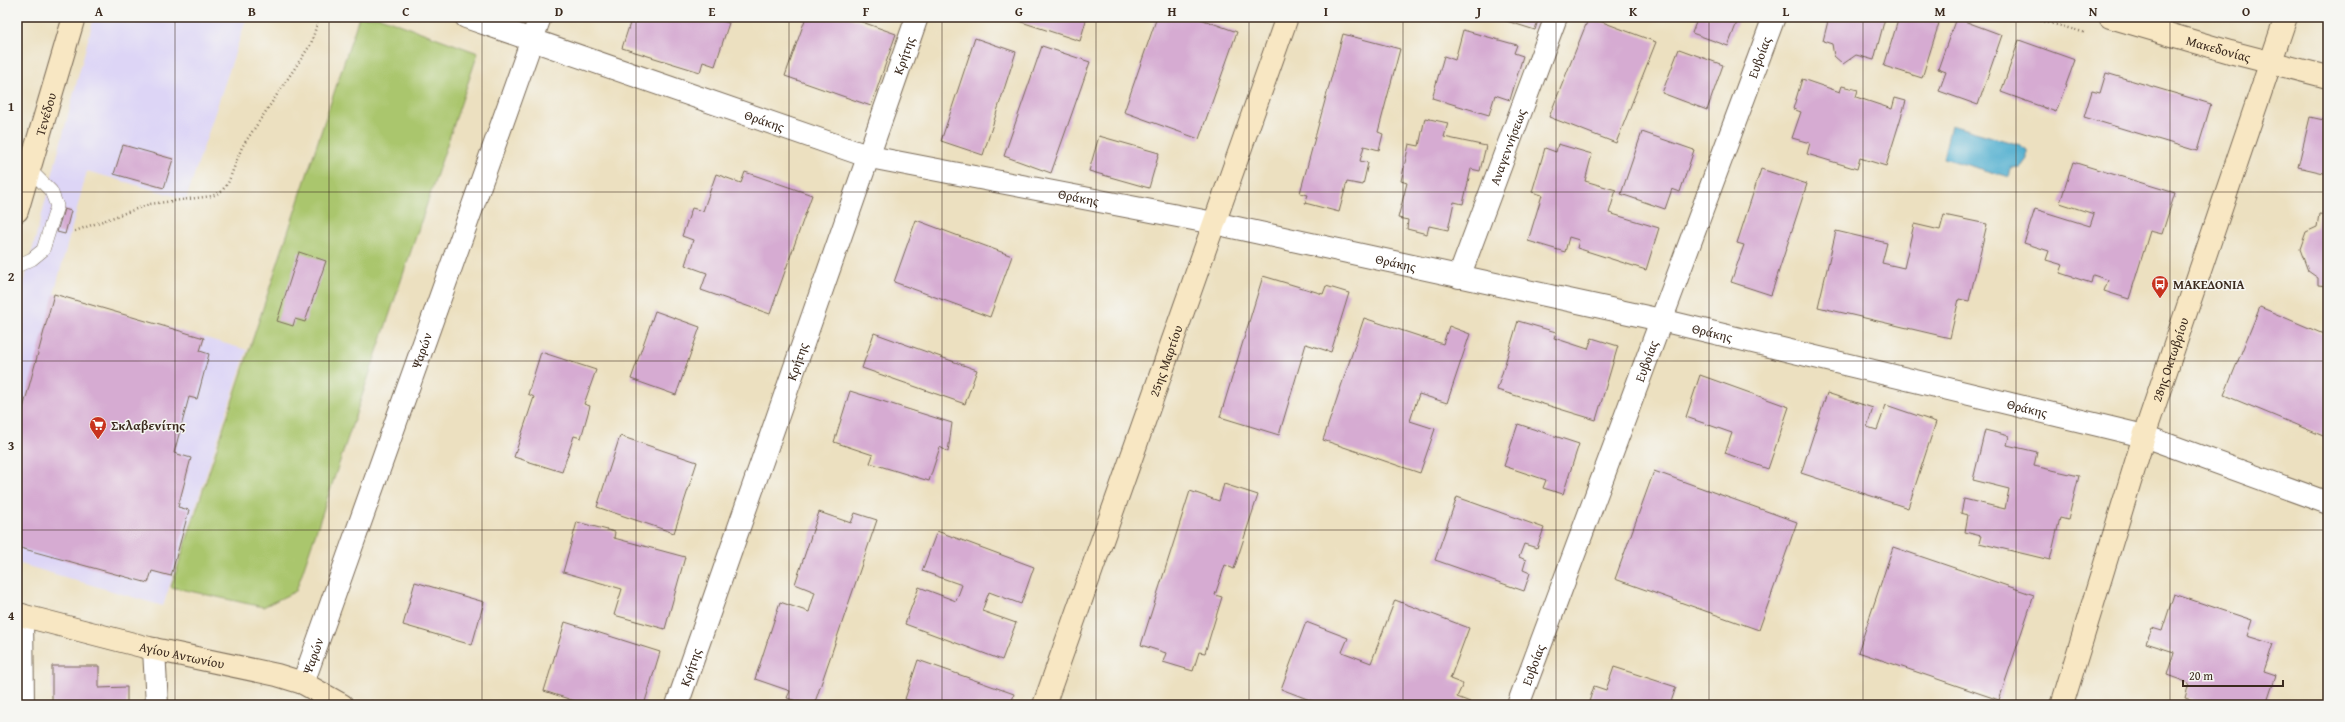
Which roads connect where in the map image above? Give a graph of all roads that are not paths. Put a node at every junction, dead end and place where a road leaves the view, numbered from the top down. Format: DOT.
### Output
graph roads {
  1 [pos="74,17"];
  2 [pos="466,17"];
  3 [pos="540,17"];
  4 [pos="917,17"];
  5 [pos="1287,17"];
  6 [pos="1556,17"];
  7 [pos="1774,17"];
  8 [pos="2110,17"];
  9 [pos="2286,17"];
  10 [pos="532,40"];
  11 [pos="2271,62"];
  12 [pos="2328,77"];
  13 [pos="870,156"];
  14 [pos="30,169"];
  15 [pos="17,211"];
  16 [pos="1214,223"];
  17 [pos="17,266"];
  18 [pos="1459,277"];
  19 [pos="1661,320"];
  20 [pos="2144,436"];
  21 [pos="2328,503"];
  22 [pos="19,614"];
  23 [pos="154,649"];
  24 [pos="303,684"];
  25 [pos="23,705"];
  26 [pos="157,705"];
  27 [pos="342,705"];
  28 [pos="677,705"];
  29 [pos="1044,705"];
  30 [pos="1518,705"];
  31 [pos="2062,705"];
  1 -- 14 [label="street, Τενέδου"];
  2 -- 10 [label="street, Θράκης"];
  3 -- 10 [label="street, Ψαρών"];
  4 -- 13 [label="street, Κρήτης"];
  5 -- 16 [label="street, 25ης Μαρτίου"];
  6 -- 18 [label="street, Αναγεννήσεως"];
  7 -- 19 [label="street, Ευβοίας"];
  8 -- 11 [label="street, Μακεδονίας"];
  9 -- 11 [label="street, 28ης Οκτωβρίου"];
  10 -- 13 [label="street, Θράκης"];
  10 -- 24 [label="street, Ψαρών"];
  11 -- 12 [label="street, Μακεδονίας"];
  11 -- 20 [label="street, 28ης Οκτωβρίου"];
  13 -- 16 [label="street, Θράκης"];
  13 -- 28 [label="street, Κρήτης"];
  14 -- 15 [label="street, Τενέδου"];
  14 -- 17 [label="lane"];
  16 -- 18 [label="street, Θράκης"];
  16 -- 29 [label="street, 25ης Μαρτίου"];
  18 -- 19 [label="street, Θράκης"];
  19 -- 20 [label="street, Θράκης"];
  19 -- 30 [label="street, Ευβοίας"];
  20 -- 21 [label="street, Θράκης"];
  20 -- 31 [label="street, 28ης Οκτωβρίου"];
  22 -- 23 [label="street, Αγίου Αντωνίου"];
  22 -- 25 [label="street"];
  23 -- 24 [label="street, Αγίου Αντωνίου"];
  23 -- 26 [label="street"];
  24 -- 27 [label="street, Αγίου Αντωνίου"];
}
